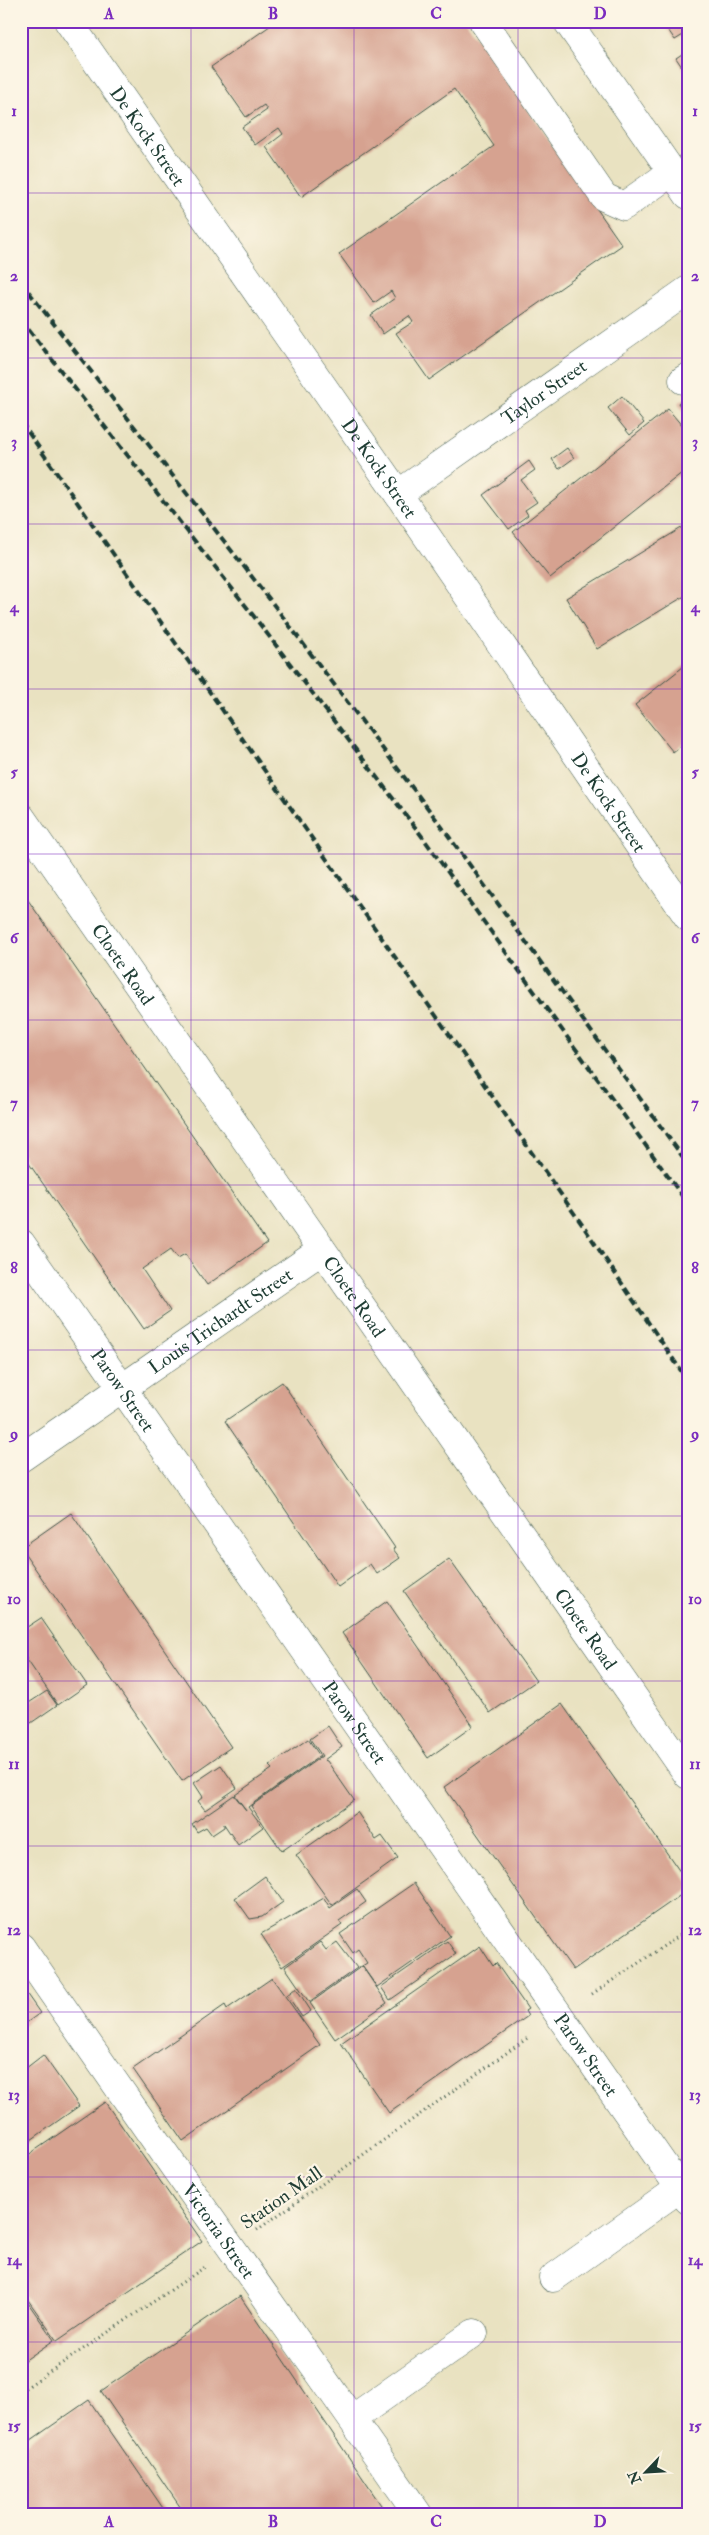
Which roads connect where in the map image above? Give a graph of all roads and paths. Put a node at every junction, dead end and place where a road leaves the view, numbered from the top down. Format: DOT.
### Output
graph roads {
  1 [pos="68,21"];
  2 [pos="483,21"];
  3 [pos="567,21"];
  4 [pos="672,172"];
  5 [pos="688,195"];
  6 [pos="688,290"];
  7 [pos="398,494"];
  8 [pos="21,817"];
  9 [pos="688,917"];
  10 [pos="21,1243"];
  11 [pos="322,1250"];
  12 [pos="122,1388"];
  13 [pos="21,1458"];
  14 [pos="688,1775"];
  15 [pos="688,1930"];
  16 [pos="21,1946"];
  17 [pos="592,1994"];
  18 [pos="529,2037"];
  19 [pos="684,2194"];
  20 [pos="233,2248"];
  21 [pos="554,2278"];
  22 [pos="474,2333"];
  23 [pos="21,2391"];
  24 [pos="352,2419"];
  25 [pos="418,2514"];
  1 -- 7 [label="street, De Kock Street"];
  2 -- 4 [label="street"];
  3 -- 4 [label="street"];
  4 -- 5 [label="street"];
  6 -- 7 [label="street, Taylor Street"];
  7 -- 9 [label="street, De Kock Street"];
  8 -- 11 [label="street, Cloete Road"];
  10 -- 12 [label="street, Parow Street"];
  11 -- 12 [label="street, Louis Trichardt Street"];
  11 -- 14 [label="street, Cloete Road"];
  12 -- 13 [label="street, Louis Trichardt Street"];
  12 -- 19 [label="street, Parow Street"];
  15 -- 17 [label="path"];
  16 -- 20 [label="street, Victoria Street"];
  18 -- 20 [label="path, Station Mall"];
  19 -- 21 [label="street"];
  20 -- 23 [label="path, Station Mall"];
  20 -- 24 [label="street, Victoria Street"];
  22 -- 24 [label="street"];
  24 -- 25 [label="street, Victoria Street"];
}
